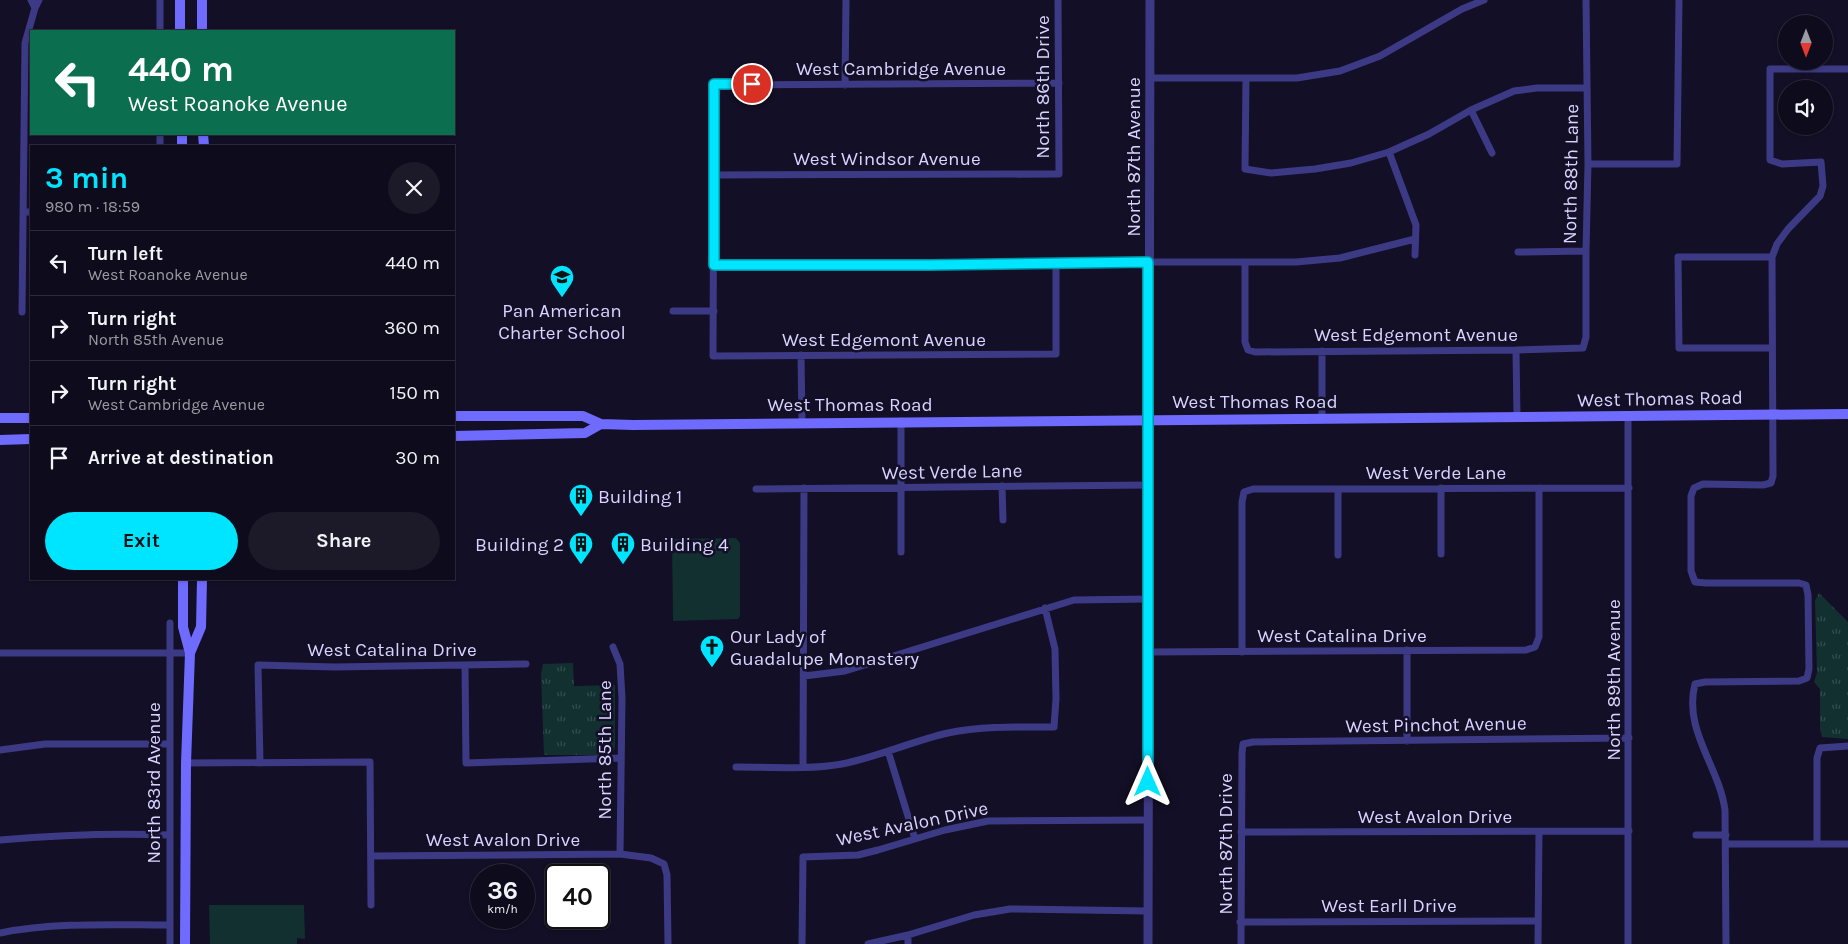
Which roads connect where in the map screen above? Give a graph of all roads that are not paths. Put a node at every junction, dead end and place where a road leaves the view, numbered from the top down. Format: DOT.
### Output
graph roads {
  1 [pos="31,0"];
  2 [pos="39,0"];
  3 [pos="160,0"];
  4 [pos="180,0"];
  5 [pos="202,0"];
  6 [pos="846,0"];
  7 [pos="1058,0"];
  8 [pos="1150,0"];
  9 [pos="1484,0"];
  10 [pos="1586,0"];
  11 [pos="1679,0"];
  12 [pos="35,8"];
  13 [pos="160,30"];
  14 [pos="180,30"];
  15 [pos="202,30"];
  16 [pos="1848,69"];
  17 [pos="1150,78"];
  18 [pos="1246,78"];
  19 [pos="1058,83"];
  20 [pos="845,84"];
  21 [pos="1587,88"];
  22 [pos="1471,110"];
  23 [pos="1389,152"];
  24 [pos="1492,153"];
  25 [pos="1588,164"];
  26 [pos="1059,174"];
  27 [pos="715,175"];
  28 [pos="23,212"];
  29 [pos="30,212"];
  30 [pos="1415,239"];
  31 [pos="1586,250"];
  32 [pos="1518,252"];
  33 [pos="1415,255"];
  34 [pos="1772,257"];
  35 [pos="1148,262"];
  36 [pos="1056,263"];
  37 [pos="1245,263"];
  38 [pos="714,265"];
  39 [pos="672,311"];
  40 [pos="714,311"];
  41 [pos="22,312"];
  42 [pos="1584,348"];
  43 [pos="1772,348"];
  44 [pos="1516,350"];
  45 [pos="1322,351"];
  46 [pos="801,355"];
  47 [pos="1772,414"];
  48 [pos="1848,414"];
  49 [pos="455,416"];
  50 [pos="1628,416"];
  51 [pos="1516,417"];
  52 [pos="0,418"];
  53 [pos="30,418"];
  54 [pos="1322,418"];
  55 [pos="1148,419"];
  56 [pos="901,421"];
  57 [pos="802,422"];
  58 [pos="601,424"];
  59 [pos="455,436"];
  60 [pos="30,439"];
  61 [pos="0,440"];
  62 [pos="1149,485"];
  63 [pos="1002,486"];
  64 [pos="901,487"];
  65 [pos="756,488"];
  66 [pos="804,488"];
  67 [pos="1441,488"];
  68 [pos="1539,488"];
  69 [pos="1629,488"];
  70 [pos="1338,489"];
  71 [pos="1003,520"];
  72 [pos="901,552"];
  73 [pos="1441,554"];
  74 [pos="1338,555"];
  75 [pos="183,580"];
  76 [pos="202,580"];
  77 [pos="1148,598"];
  78 [pos="1045,608"];
  79 [pos="170,623"];
  80 [pos="613,646"];
  81 [pos="1407,650"];
  82 [pos="170,652"];
  83 [pos="1148,652"];
  84 [pos="1242,652"];
  85 [pos="0,653"];
  86 [pos="190,653"];
  87 [pos="526,664"];
  88 [pos="465,666"];
  89 [pos="804,676"];
  90 [pos="1629,738"];
  91 [pos="1407,741"];
  92 [pos="170,744"];
  93 [pos="1244,744"];
  94 [pos="1848,746"];
  95 [pos="0,750"];
  96 [pos="888,751"];
  97 [pos="621,758"];
  98 [pos="186,763"];
  99 [pos="260,764"];
  100 [pos="803,766"];
  101 [pos="736,767"];
  102 [pos="1148,820"];
  103 [pos="1628,831"];
  104 [pos="1241,832"];
  105 [pos="1538,832"];
  106 [pos="170,835"];
  107 [pos="1696,835"];
  108 [pos="1726,835"];
  109 [pos="915,839"];
  110 [pos="0,840"];
  111 [pos="1726,844"];
  112 [pos="1817,844"];
  113 [pos="1848,844"];
  114 [pos="620,854"];
  115 [pos="371,856"];
  116 [pos="371,905"];
  117 [pos="1148,911"];
  118 [pos="1538,921"];
  119 [pos="1240,922"];
  120 [pos="170,925"];
  121 [pos="0,933"];
  122 [pos="908,935"];
  123 [pos="170,944"];
  124 [pos="186,944"];
  125 [pos="668,944"];
  126 [pos="802,944"];
  127 [pos="868,944"];
  128 [pos="908,944"];
  129 [pos="1148,944"];
  130 [pos="1240,944"];
  131 [pos="1538,944"];
  132 [pos="1628,944"];
  133 [pos="1726,944"];
  1 -- 12 [label="street"];
  2 -- 12 [label="street"];
  3 -- 13 [label="street"];
  4 -- 14 [label="main road"];
  5 -- 15 [label="main road"];
  6 -- 20 [label="street"];
  7 -- 19 [label="street, North 86th Drive"];
  8 -- 17 [label="street, North 87th Avenue"];
  9 -- 18 [label="street"];
  10 -- 21 [label="street, North 88th Lane"];
  11 -- 25 [label="street"];
  12 -- 28 [label="street"];
  16 -- 34 [label="street"];
  17 -- 18 [label="street"];
  17 -- 35 [label="street, North 87th Avenue"];
  18 -- 23 [label="street"];
  19 -- 20 [label="street, West Cambridge Avenue"];
  19 -- 26 [label="street, North 86th Drive"];
  20 -- 27 [label="street, West Cambridge Avenue"];
  21 -- 22 [label="street"];
  21 -- 25 [label="street, North 88th Lane"];
  22 -- 23 [label="street"];
  22 -- 24 [label="street"];
  23 -- 30 [label="street"];
  25 -- 31 [label="street, North 88th Lane"];
  26 -- 27 [label="street, West Windsor Avenue"];
  27 -- 38 [label="street"];
  28 -- 29 [label="street"];
  28 -- 41 [label="street"];
  30 -- 33 [label="street"];
  30 -- 37 [label="street"];
  31 -- 32 [label="street"];
  31 -- 42 [label="street, North 88th Lane"];
  34 -- 43 [label="street"];
  34 -- 43 [label="street"];
  35 -- 36 [label="street"];
  35 -- 37 [label="street"];
  35 -- 55 [label="street, North 87th Avenue"];
  36 -- 38 [label="street"];
  36 -- 46 [label="street, West Edgemont Avenue"];
  37 -- 45 [label="street, West Edgemont Avenue"];
  38 -- 40 [label="street"];
  39 -- 40 [label="street"];
  40 -- 46 [label="street, West Edgemont Avenue"];
  42 -- 44 [label="street, West Edgemont Avenue"];
  43 -- 47 [label="street"];
  44 -- 45 [label="street, West Edgemont Avenue"];
  44 -- 51 [label="street"];
  45 -- 54 [label="street"];
  46 -- 57 [label="street"];
  47 -- 48 [label="main road, West Thomas Road"];
  47 -- 50 [label="main road, West Thomas Road"];
  47 -- 108 [label="street"];
  49 -- 58 [label="main road, West Thomas Road"];
  50 -- 51 [label="main road, West Thomas Road"];
  50 -- 69 [label="street, North 89th Avenue"];
  51 -- 54 [label="main road, West Thomas Road"];
  52 -- 53 [label="main road"];
  54 -- 55 [label="main road, West Thomas Road"];
  55 -- 56 [label="main road, West Thomas Road"];
  55 -- 62 [label="street, North 87th Avenue"];
  56 -- 57 [label="main road, West Thomas Road"];
  56 -- 64 [label="street"];
  57 -- 58 [label="main road, West Thomas Road"];
  58 -- 59 [label="main road, West Thomas Road"];
  60 -- 61 [label="main road"];
  62 -- 63 [label="street, West Verde Lane"];
  62 -- 77 [label="street, North 87th Avenue"];
  63 -- 64 [label="street, West Verde Lane"];
  63 -- 71 [label="street"];
  64 -- 66 [label="street, West Verde Lane"];
  64 -- 72 [label="street"];
  65 -- 66 [label="street, West Verde Lane"];
  66 -- 89 [label="street"];
  67 -- 68 [label="street, West Verde Lane"];
  67 -- 70 [label="street, West Verde Lane"];
  67 -- 73 [label="street"];
  68 -- 69 [label="street, West Verde Lane"];
  68 -- 81 [label="street, West Catalina Drive"];
  69 -- 90 [label="street, North 89th Avenue"];
  70 -- 74 [label="street"];
  70 -- 84 [label="street, West Verde Lane"];
  75 -- 86 [label="main road, North 83rd Avenue"];
  76 -- 86 [label="main road, North 83rd Avenue"];
  77 -- 78 [label="street"];
  77 -- 83 [label="street, North 87th Avenue"];
  78 -- 89 [label="street"];
  78 -- 96 [label="street"];
  79 -- 82 [label="street, North 83rd Avenue"];
  80 -- 97 [label="street, North 85th Lane"];
  81 -- 84 [label="street, West Catalina Drive"];
  81 -- 91 [label="street"];
  82 -- 85 [label="street"];
  82 -- 86 [label="street"];
  82 -- 92 [label="street, North 83rd Avenue"];
  83 -- 84 [label="street, West Catalina Drive"];
  83 -- 102 [label="street, North 87th Avenue"];
  86 -- 98 [label="main road, North 83rd Avenue"];
  87 -- 88 [label="street, West Catalina Drive"];
  88 -- 97 [label="street"];
  88 -- 99 [label="street, West Catalina Drive"];
  89 -- 100 [label="street"];
  90 -- 91 [label="street, West Pinchot Avenue"];
  90 -- 103 [label="street, North 89th Avenue"];
  91 -- 93 [label="street, West Pinchot Avenue"];
  92 -- 95 [label="street"];
  92 -- 106 [label="street, North 83rd Avenue"];
  93 -- 104 [label="street, North 87th Drive"];
  94 -- 112 [label="street"];
  96 -- 100 [label="street"];
  96 -- 109 [label="street"];
  97 -- 114 [label="street, North 85th Lane"];
  98 -- 99 [label="street"];
  98 -- 124 [label="main road, North 83rd Avenue"];
  99 -- 115 [label="street"];
  100 -- 101 [label="street"];
  102 -- 109 [label="street, West Avalon Drive"];
  102 -- 117 [label="street, North 87th Avenue"];
  103 -- 105 [label="street, West Avalon Drive"];
  103 -- 132 [label="street, North 89th Avenue"];
  104 -- 105 [label="street, West Avalon Drive"];
  104 -- 119 [label="street, North 87th Drive"];
  105 -- 118 [label="street"];
  106 -- 110 [label="street"];
  106 -- 120 [label="street, North 83rd Avenue"];
  107 -- 108 [label="street"];
  108 -- 111 [label="street"];
  109 -- 126 [label="street, West Avalon Drive"];
  111 -- 112 [label="street"];
  111 -- 133 [label="street"];
  112 -- 113 [label="street"];
  114 -- 115 [label="street, West Avalon Drive"];
  114 -- 125 [label="street, West Avalon Drive"];
  115 -- 116 [label="street"];
  117 -- 122 [label="street"];
  117 -- 129 [label="street, North 87th Avenue"];
  118 -- 119 [label="street, West Earll Drive"];
  118 -- 131 [label="street"];
  119 -- 130 [label="street, North 87th Drive"];
  120 -- 121 [label="street"];
  120 -- 123 [label="street, North 83rd Avenue"];
  122 -- 127 [label="street"];
  122 -- 128 [label="street"];
}
